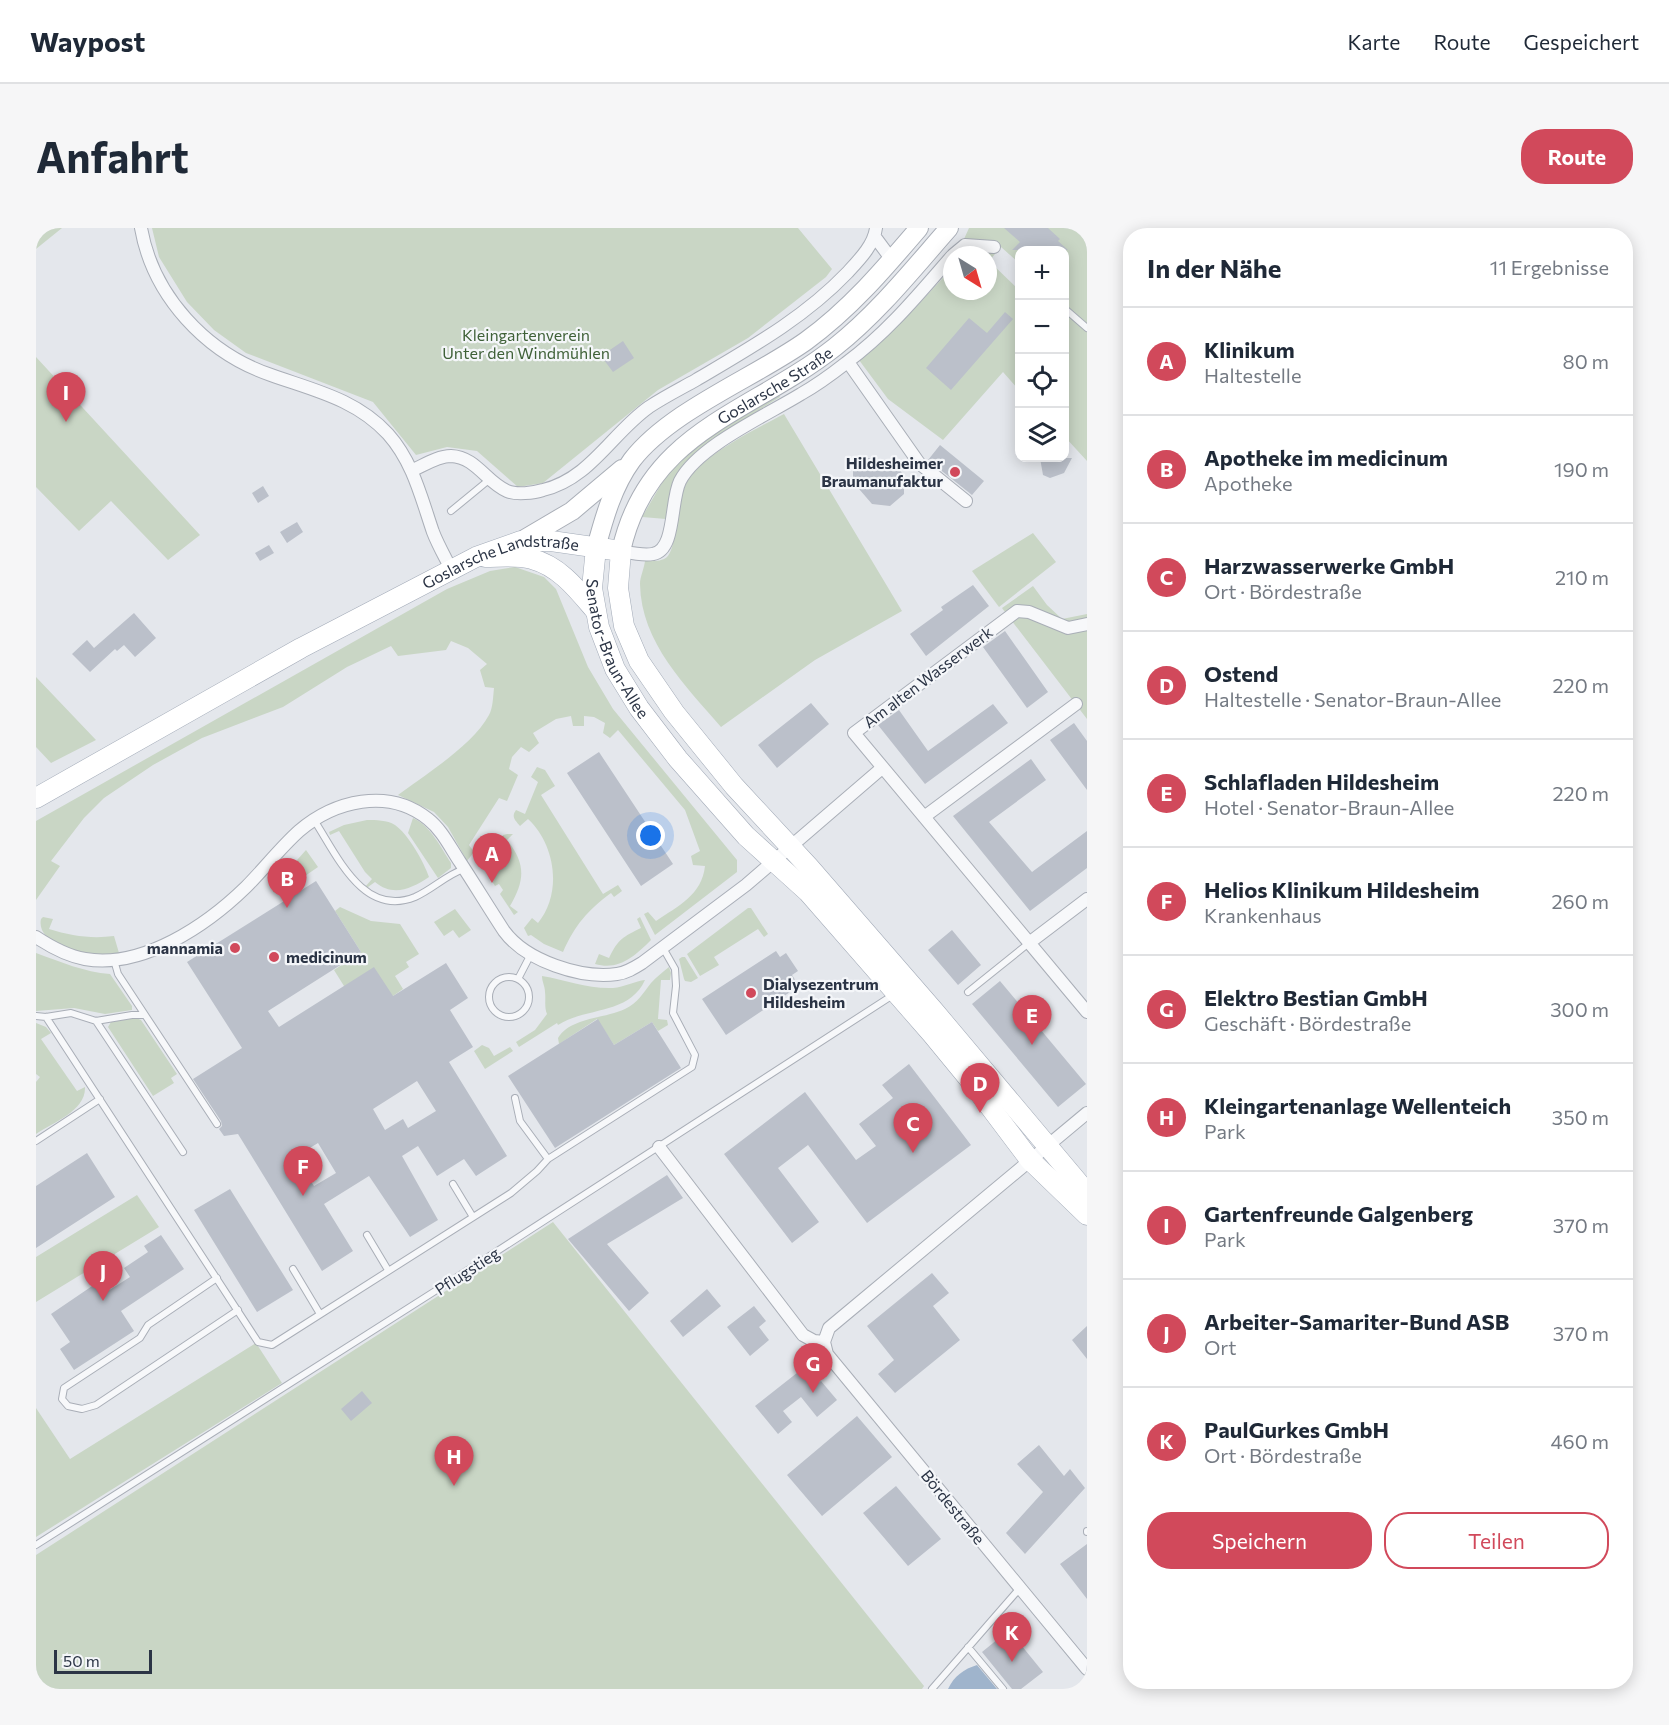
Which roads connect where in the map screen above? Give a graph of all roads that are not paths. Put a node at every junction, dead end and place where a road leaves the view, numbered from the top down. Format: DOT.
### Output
graph roads {
  1 [pos="141,228"];
  2 [pos="919,228"];
  3 [pos="949,228"];
  4 [pos="876,232"];
  5 [pos="964,246"];
  6 [pos="980,246"];
  7 [pos="892,260"];
  8 [pos="943,267"];
  9 [pos="1069,312"];
  10 [pos="1087,328"];
  11 [pos="848,362"];
  12 [pos="632,460"];
  13 [pos="413,470"];
  14 [pos="490,478"];
  15 [pos="966,501"];
  16 [pos="451,511"];
  17 [pos="521,541"];
  18 [pos="596,548"];
  19 [pos="621,551"];
  20 [pos="477,557"];
  21 [pos="451,569"];
  22 [pos="594,609"];
  23 [pos="1087,624"];
  24 [pos="1076,704"];
  25 [pos="882,768"];
  26 [pos="36,798"];
  27 [pos="924,817"];
  28 [pos="314,820"];
  29 [pos="791,846"];
  30 [pos="774,861"];
  31 [pos="464,869"];
  32 [pos="1087,899"];
  33 [pos="36,937"];
  34 [pos="1029,943"];
  35 [pos="662,947"];
  36 [pos="531,954"];
  37 [pos="114,959"];
  38 [pos="518,979"];
  39 [pos="968,992"];
  40 [pos="896,993"];
  41 [pos="1087,1012"];
  42 [pos="144,1015"];
  43 [pos="36,1016"];
  44 [pos="46,1017"];
  45 [pos="96,1021"];
  46 [pos="515,1098"];
  47 [pos="100,1099"];
  48 [pos="1087,1113"];
  49 [pos="217,1124"];
  50 [pos="36,1141"];
  51 [pos="1048,1146"];
  52 [pos="659,1147"];
  53 [pos="183,1152"];
  54 [pos="548,1159"];
  55 [pos="1030,1160"];
  56 [pos="453,1184"];
  57 [pos="1087,1193"];
  58 [pos="1087,1215"];
  59 [pos="472,1217"];
  60 [pos="367,1235"];
  61 [pos="293,1269"];
  62 [pos="388,1270"];
  63 [pos="217,1278"];
  64 [pos="238,1311"];
  65 [pos="320,1314"];
  66 [pos="824,1342"];
  67 [pos="36,1545"];
  68 [pos="1020,1588"];
  69 [pos="968,1647"];
  70 [pos="1087,1669"];
  71 [pos="932,1689"];
  72 [pos="1003,1689"];
  1 -- 13 [label="street"];
  2 -- 7 [label="main road, Goslarsche Landstraße"];
  3 -- 19 [label="main road, Goslarsche Straße"];
  4 -- 7 [label="street"];
  4 -- 14 [label="street"];
  5 -- 6 [label="street"];
  7 -- 12 [label="main road, Goslarsche Landstraße"];
  8 -- 11 [label="street"];
  9 -- 10 [label="lane"];
  11 -- 15 [label="street"];
  11 -- 19 [label="street"];
  12 -- 17 [label="main road"];
  12 -- 18 [label="main road, Goslarsche Landstraße"];
  13 -- 14 [label="street"];
  13 -- 21 [label="street"];
  14 -- 16 [label="lane"];
  17 -- 18 [label="main road, Goslarsche Landstraße"];
  17 -- 20 [label="main road, Goslarsche Landstraße"];
  18 -- 19 [label="main road, Senator-Braun-Allee"];
  18 -- 22 [label="main road, Senator-Braun-Allee"];
  19 -- 29 [label="main road, Senator-Braun-Allee"];
  20 -- 21 [label="main road, Goslarsche Landstraße"];
  20 -- 22 [label="main road"];
  21 -- 26 [label="main road, Goslarsche Landstraße"];
  22 -- 30 [label="main road, Senator-Braun-Allee"];
  23 -- 25 [label="street, Am alten Wasserwerk"];
  24 -- 27 [label="street"];
  25 -- 27 [label="street, Am alten Wasserwerk"];
  25 -- 29 [label="street"];
  27 -- 34 [label="street, Am alten Wasserwerk"];
  28 -- 31 [label="street"];
  28 -- 31 [label="lane"];
  28 -- 37 [label="street"];
  29 -- 30 [label="street"];
  29 -- 51 [label="main road, Senator-Braun-Allee"];
  30 -- 35 [label="street"];
  30 -- 40 [label="main road, Senator-Braun-Allee"];
  31 -- 36 [label="street"];
  32 -- 34 [label="street"];
  33 -- 37 [label="street"];
  34 -- 39 [label="lane"];
  34 -- 41 [label="street, Am alten Wasserwerk"];
  35 -- 36 [label="street"];
  35 -- 54 [label="lane"];
  36 -- 38 [label="lane"];
  37 -- 42 [label="lane"];
  38 -- 38 [label="lane"];
  40 -- 52 [label="lane, Pflugstieg"];
  40 -- 55 [label="main road, Senator-Braun-Allee"];
  42 -- 45 [label="lane"];
  42 -- 49 [label="lane"];
  43 -- 44 [label="lane"];
  44 -- 45 [label="lane"];
  44 -- 47 [label="lane"];
  45 -- 53 [label="lane"];
  46 -- 54 [label="lane"];
  47 -- 50 [label="lane"];
  47 -- 63 [label="lane"];
  48 -- 51 [label="street"];
  51 -- 55 [label="street"];
  51 -- 57 [label="main road, Senator-Braun-Allee"];
  52 -- 66 [label="street"];
  52 -- 67 [label="lane, Pflugstieg"];
  54 -- 59 [label="lane"];
  55 -- 58 [label="main road, Senator-Braun-Allee"];
  55 -- 66 [label="street"];
  56 -- 59 [label="lane"];
  59 -- 62 [label="lane"];
  60 -- 62 [label="lane"];
  61 -- 65 [label="lane"];
  62 -- 65 [label="lane"];
  63 -- 64 [label="lane"];
  63 -- 64 [label="lane"];
  64 -- 65 [label="lane"];
  66 -- 68 [label="street, Bördestraße"];
  68 -- 69 [label="lane"];
  68 -- 70 [label="street, Bördestraße"];
  69 -- 71 [label="lane"];
  69 -- 72 [label="lane"];
}
